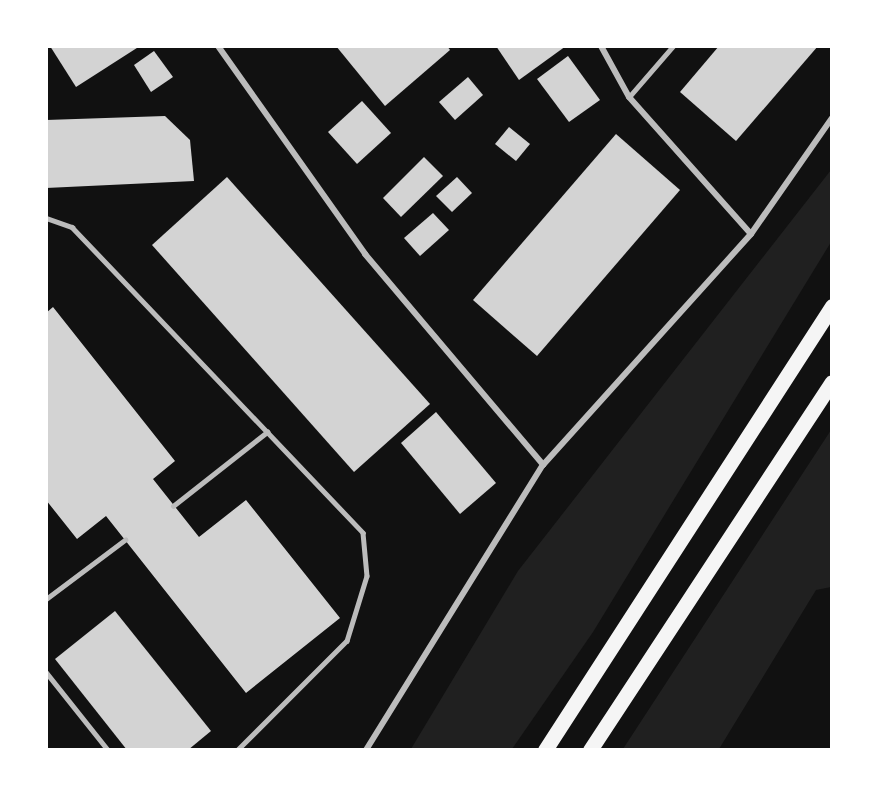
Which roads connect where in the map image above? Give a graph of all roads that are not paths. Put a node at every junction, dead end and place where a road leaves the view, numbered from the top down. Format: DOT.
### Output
graph roads {
  1 [pos="218,46"];
  2 [pos="601,46"];
  3 [pos="673,46"];
  4 [pos="629,97"];
  5 [pos="831,118"];
  6 [pos="46,218"];
  7 [pos="751,234"];
  8 [pos="831,306"];
  9 [pos="831,382"];
  10 [pos="267,432"];
  11 [pos="543,465"];
  12 [pos="173,506"];
  13 [pos="125,540"];
  14 [pos="46,599"];
  15 [pos="46,672"];
  16 [pos="108,750"];
  17 [pos="238,750"];
  18 [pos="366,750"];
  19 [pos="545,750"];
  20 [pos="590,750"];
  1 -- 11 [label="street"];
  2 -- 4 [label="street"];
  3 -- 4 [label="lane"];
  4 -- 7 [label="street"];
  5 -- 7 [label="street"];
  6 -- 10 [label="lane"];
  7 -- 11 [label="street"];
  8 -- 19 [label="main road"];
  9 -- 20 [label="main road"];
  10 -- 12 [label="lane"];
  10 -- 17 [label="lane"];
  11 -- 18 [label="street"];
  13 -- 14 [label="lane"];
  15 -- 16 [label="lane"];
}
